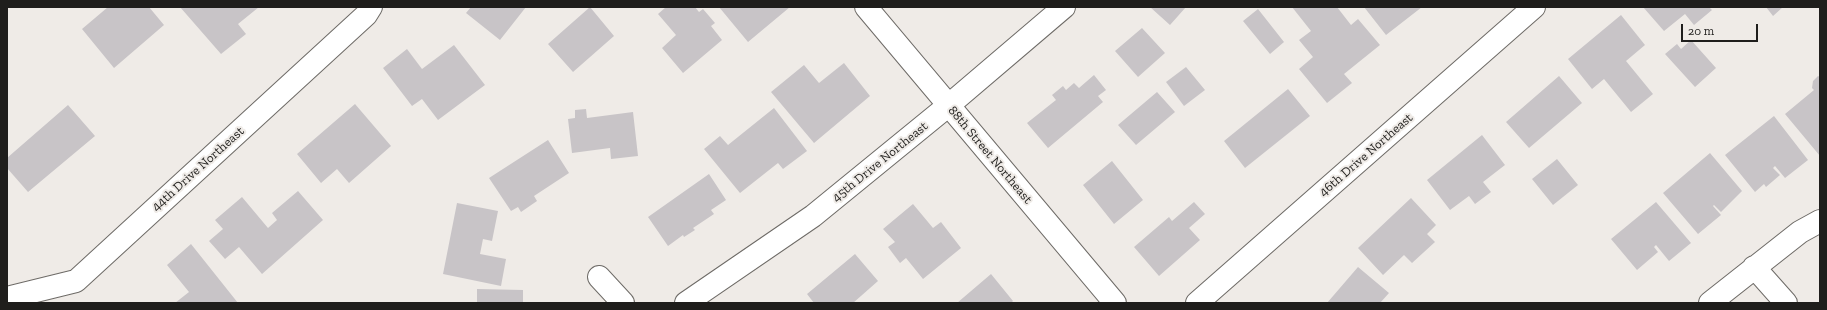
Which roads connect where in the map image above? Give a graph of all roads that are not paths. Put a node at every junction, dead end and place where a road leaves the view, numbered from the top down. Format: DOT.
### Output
graph roads {
  1 [pos="371,7"];
  2 [pos="866,7"];
  3 [pos="1064,7"];
  4 [pos="1534,7"];
  5 [pos="949,105"];
  6 [pos="1820,222"];
  7 [pos="1754,267"];
  8 [pos="599,277"];
  9 [pos="7,298"];
  10 [pos="623,303"];
  11 [pos="686,303"];
  12 [pos="1115,303"];
  13 [pos="1197,303"];
  14 [pos="1710,303"];
  15 [pos="1786,303"];
  1 -- 9 [label="street, 44th Drive Northeast"];
  2 -- 5 [label="street, 88th Street Northeast"];
  3 -- 5 [label="street, 45th Drive Northeast"];
  4 -- 13 [label="street, 46th Drive Northeast"];
  5 -- 11 [label="street, 45th Drive Northeast"];
  5 -- 12 [label="street, 88th Street Northeast"];
  6 -- 7 [label="street"];
  7 -- 14 [label="street"];
  7 -- 15 [label="street"];
  8 -- 10 [label="street"];
}
